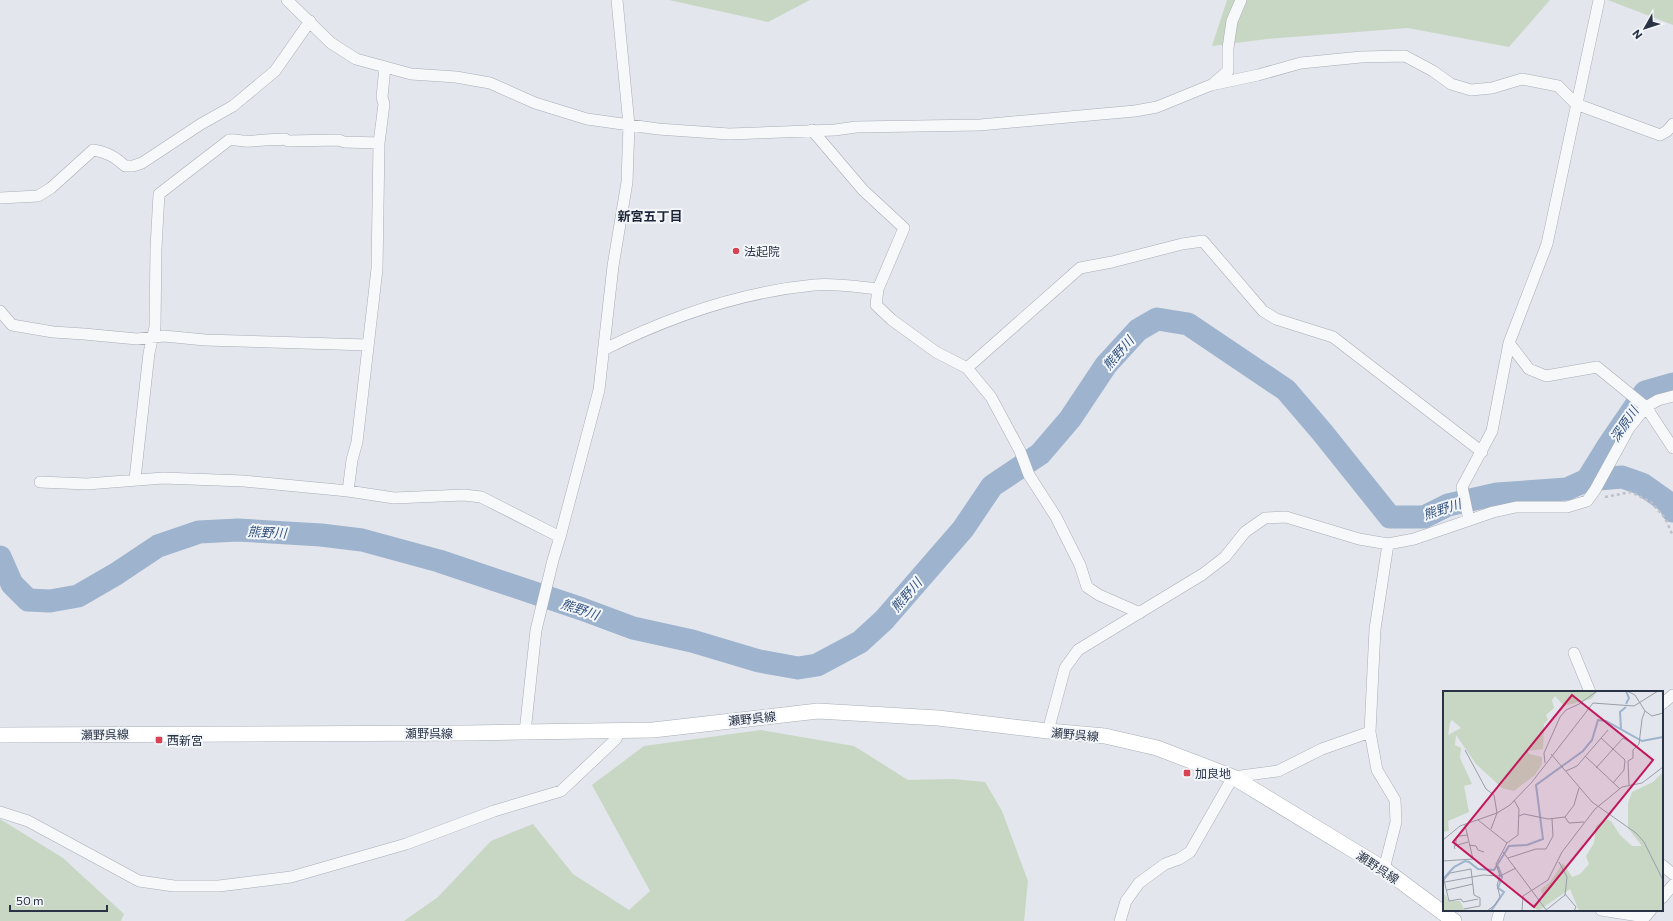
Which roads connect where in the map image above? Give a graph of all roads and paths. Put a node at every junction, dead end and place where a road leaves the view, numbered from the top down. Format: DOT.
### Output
graph roads {
  1 [pos="287,0"];
  2 [pos="617,0"];
  3 [pos="1241,0"];
  4 [pos="1599,0"];
  5 [pos="310,21"];
  6 [pos="385,67"];
  7 [pos="1211,85"];
  8 [pos="1576,104"];
  9 [pos="1673,124"];
  10 [pos="629,125"];
  11 [pos="812,130"];
  12 [pos="379,143"];
  13 [pos="0,198"];
  14 [pos="878,289"];
  15 [pos="0,311"];
  16 [pos="153,338"];
  17 [pos="1509,343"];
  18 [pos="368,345"];
  19 [pos="603,350"];
  20 [pos="967,368"];
  21 [pos="1673,396"];
  22 [pos="1646,407"];
  23 [pos="1673,448"];
  24 [pos="1482,452"];
  25 [pos="135,479"];
  26 [pos="40,482"];
  27 [pos="348,491"];
  28 [pos="1587,500"];
  29 [pos="1468,515"];
  30 [pos="1673,536"];
  31 [pos="560,537"];
  32 [pos="1388,544"];
  33 [pos="1140,613"];
  34 [pos="1574,653"];
  35 [pos="1590,691"];
  36 [pos="1673,695"];
  37 [pos="1663,703"];
  38 [pos="620,730"];
  39 [pos="525,732"];
  40 [pos="1048,732"];
  41 [pos="1370,732"];
  42 [pos="0,735"];
  43 [pos="1233,777"];
  44 [pos="0,812"];
  45 [pos="1663,866"];
  46 [pos="1384,869"];
  47 [pos="1673,874"];
  48 [pos="1673,885"];
  49 [pos="1663,897"];
  50 [pos="1500,911"];
  51 [pos="1607,911"];
  52 [pos="1650,911"];
  53 [pos="1120,921"];
  54 [pos="1454,921"];
  55 [pos="1497,921"];
  1 -- 5 [label="street"];
  2 -- 10 [label="street"];
  3 -- 7 [label="street"];
  4 -- 8 [label="street"];
  5 -- 6 [label="street"];
  5 -- 13 [label="street"];
  6 -- 10 [label="street"];
  6 -- 12 [label="street"];
  7 -- 8 [label="street"];
  7 -- 11 [label="street"];
  8 -- 9 [label="street"];
  8 -- 17 [label="street"];
  10 -- 11 [label="street"];
  10 -- 19 [label="street"];
  11 -- 14 [label="street"];
  12 -- 16 [label="street"];
  12 -- 18 [label="street"];
  14 -- 19 [label="street"];
  14 -- 20 [label="street"];
  15 -- 16 [label="street"];
  16 -- 18 [label="street"];
  16 -- 25 [label="street"];
  17 -- 22 [label="street"];
  17 -- 24 [label="street"];
  18 -- 27 [label="street"];
  19 -- 31 [label="street"];
  20 -- 24 [label="street"];
  20 -- 33 [label="street"];
  21 -- 22 [label="street"];
  22 -- 23 [label="street"];
  22 -- 28 [label="street"];
  24 -- 29 [label="street"];
  25 -- 26 [label="street"];
  25 -- 27 [label="street"];
  27 -- 31 [label="street"];
  28 -- 29 [label="street"];
  28 -- 30 [label="path"];
  29 -- 32 [label="street"];
  31 -- 39 [label="street"];
  32 -- 33 [label="street"];
  32 -- 41 [label="street"];
  33 -- 40 [label="street"];
  34 -- 35 [label="street"];
  36 -- 37 [label="street"];
  38 -- 39 [label="main road, 瀬野呉線"];
  38 -- 40 [label="main road, 瀬野呉線"];
  38 -- 44 [label="street"];
  39 -- 42 [label="main road, 瀬野呉線"];
  40 -- 43 [label="main road, 瀬野呉線"];
  41 -- 43 [label="street"];
  41 -- 46 [label="street"];
  43 -- 46 [label="main road, 瀬野呉線"];
  43 -- 53 [label="street"];
  45 -- 47 [label="street"];
  46 -- 54 [label="main road, 瀬野呉線"];
  48 -- 49 [label="street"];
  50 -- 55 [label="street"];
  51 -- 52 [label="street"];
}
